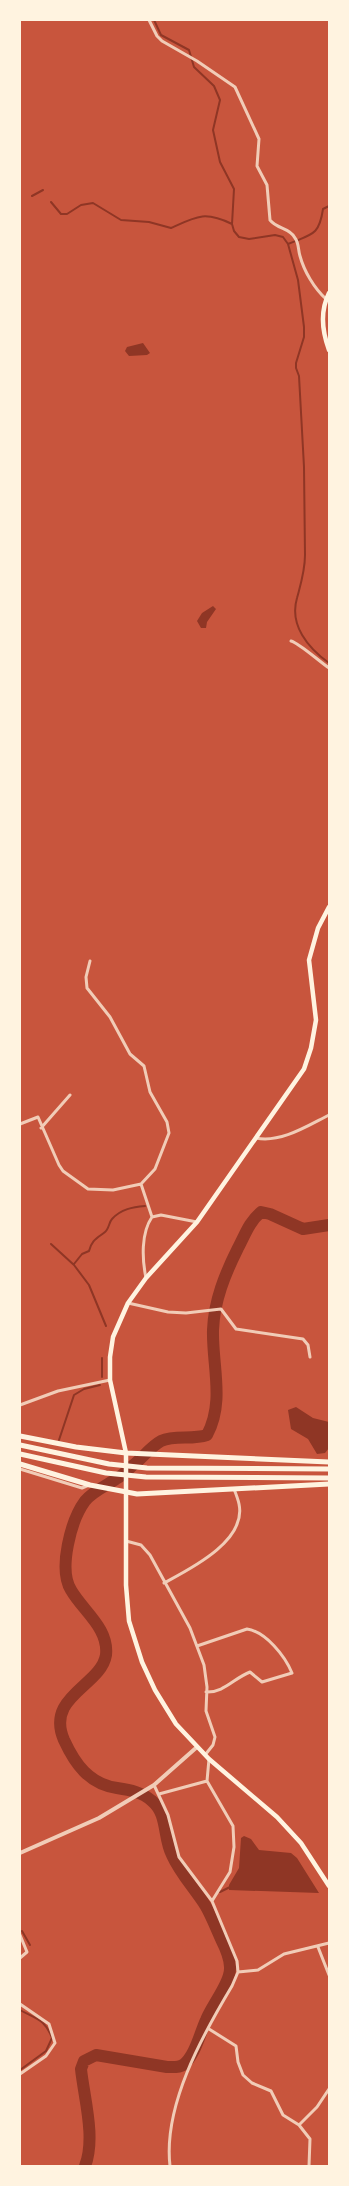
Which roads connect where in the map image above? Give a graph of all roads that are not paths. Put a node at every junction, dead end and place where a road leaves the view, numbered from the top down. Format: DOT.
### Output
graph roads {
  1 [pos="149,20"];
  2 [pos="329,293"];
  3 [pos="326,299"];
  4 [pos="329,350"];
  5 [pos="291,641"];
  6 [pos="329,668"];
  7 [pos="329,907"];
  8 [pos="90,961"];
  9 [pos="70,1095"];
  10 [pos="329,1115"];
  11 [pos="20,1124"];
  12 [pos="41,1128"];
  13 [pos="256,1138"];
  14 [pos="141,1184"];
  15 [pos="152,1217"];
  16 [pos="197,1222"];
  17 [pos="146,1278"];
  18 [pos="128,1303"];
  19 [pos="310,1357"];
  20 [pos="110,1380"];
  21 [pos="20,1405"];
  22 [pos="20,1436"];
  23 [pos="20,1445"];
  24 [pos="126,1453"];
  25 [pos="20,1454"];
  26 [pos="329,1462"];
  27 [pos="20,1464"];
  28 [pos="20,1469"];
  29 [pos="329,1469"];
  30 [pos="329,1478"];
  31 [pos="329,1484"];
  32 [pos="90,1485"];
  33 [pos="234,1489"];
  34 [pos="126,1493"];
  35 [pos="126,1541"];
  36 [pos="164,1583"];
  37 [pos="197,1646"];
  38 [pos="206,1692"];
  39 [pos="197,1747"];
  40 [pos="205,1755"];
  41 [pos="209,1759"];
  42 [pos="206,1782"];
  43 [pos="154,1784"];
  44 [pos="159,1794"];
  45 [pos="20,1853"];
  46 [pos="329,1886"];
  47 [pos="212,1901"];
  48 [pos="20,1935"];
  49 [pos="329,1943"];
  50 [pos="318,1947"];
  51 [pos="20,1958"];
  52 [pos="238,1972"];
  53 [pos="329,1974"];
  54 [pos="20,2004"];
  55 [pos="209,2030"];
  56 [pos="20,2074"];
  57 [pos="329,2089"];
  58 [pos="299,2125"];
  59 [pos="170,2166"];
  60 [pos="309,2166"];
  1 -- 3 [label="street"];
  2 -- 3 [label="main road"];
  3 -- 4 [label="main road"];
  5 -- 6 [label="street"];
  7 -- 13 [label="main road"];
  8 -- 14 [label="street"];
  9 -- 12 [label="street"];
  10 -- 13 [label="street"];
  11 -- 12 [label="street"];
  12 -- 14 [label="street"];
  13 -- 16 [label="main road"];
  14 -- 15 [label="street"];
  15 -- 16 [label="street"];
  15 -- 17 [label="street"];
  16 -- 17 [label="main road"];
  17 -- 18 [label="main road"];
  18 -- 19 [label="street"];
  18 -- 20 [label="main road"];
  20 -- 21 [label="street"];
  20 -- 24 [label="main road"];
  22 -- 24 [label="main road"];
  23 -- 29 [label="main road"];
  24 -- 26 [label="main road"];
  24 -- 34 [label="main road"];
  25 -- 30 [label="main road"];
  27 -- 32 [label="main road"];
  28 -- 32 [label="street"];
  31 -- 33 [label="main road"];
  32 -- 34 [label="main road"];
  33 -- 34 [label="main road"];
  33 -- 36 [label="street"];
  34 -- 35 [label="main road"];
  35 -- 36 [label="street"];
  35 -- 39 [label="main road"];
  36 -- 37 [label="street"];
  37 -- 38 [label="street"];
  37 -- 38 [label="street"];
  38 -- 40 [label="street"];
  39 -- 40 [label="main road"];
  39 -- 43 [label="street"];
  40 -- 41 [label="main road"];
  41 -- 42 [label="street"];
  41 -- 46 [label="main road"];
  42 -- 44 [label="street"];
  42 -- 47 [label="street"];
  43 -- 44 [label="street"];
  43 -- 45 [label="street"];
  44 -- 47 [label="street"];
  47 -- 52 [label="street"];
  48 -- 51 [label="street"];
  49 -- 50 [label="street"];
  50 -- 52 [label="street"];
  50 -- 53 [label="street"];
  52 -- 55 [label="street"];
  54 -- 56 [label="street"];
  55 -- 58 [label="street"];
  55 -- 59 [label="street"];
  57 -- 58 [label="street"];
  58 -- 60 [label="street"];
}
